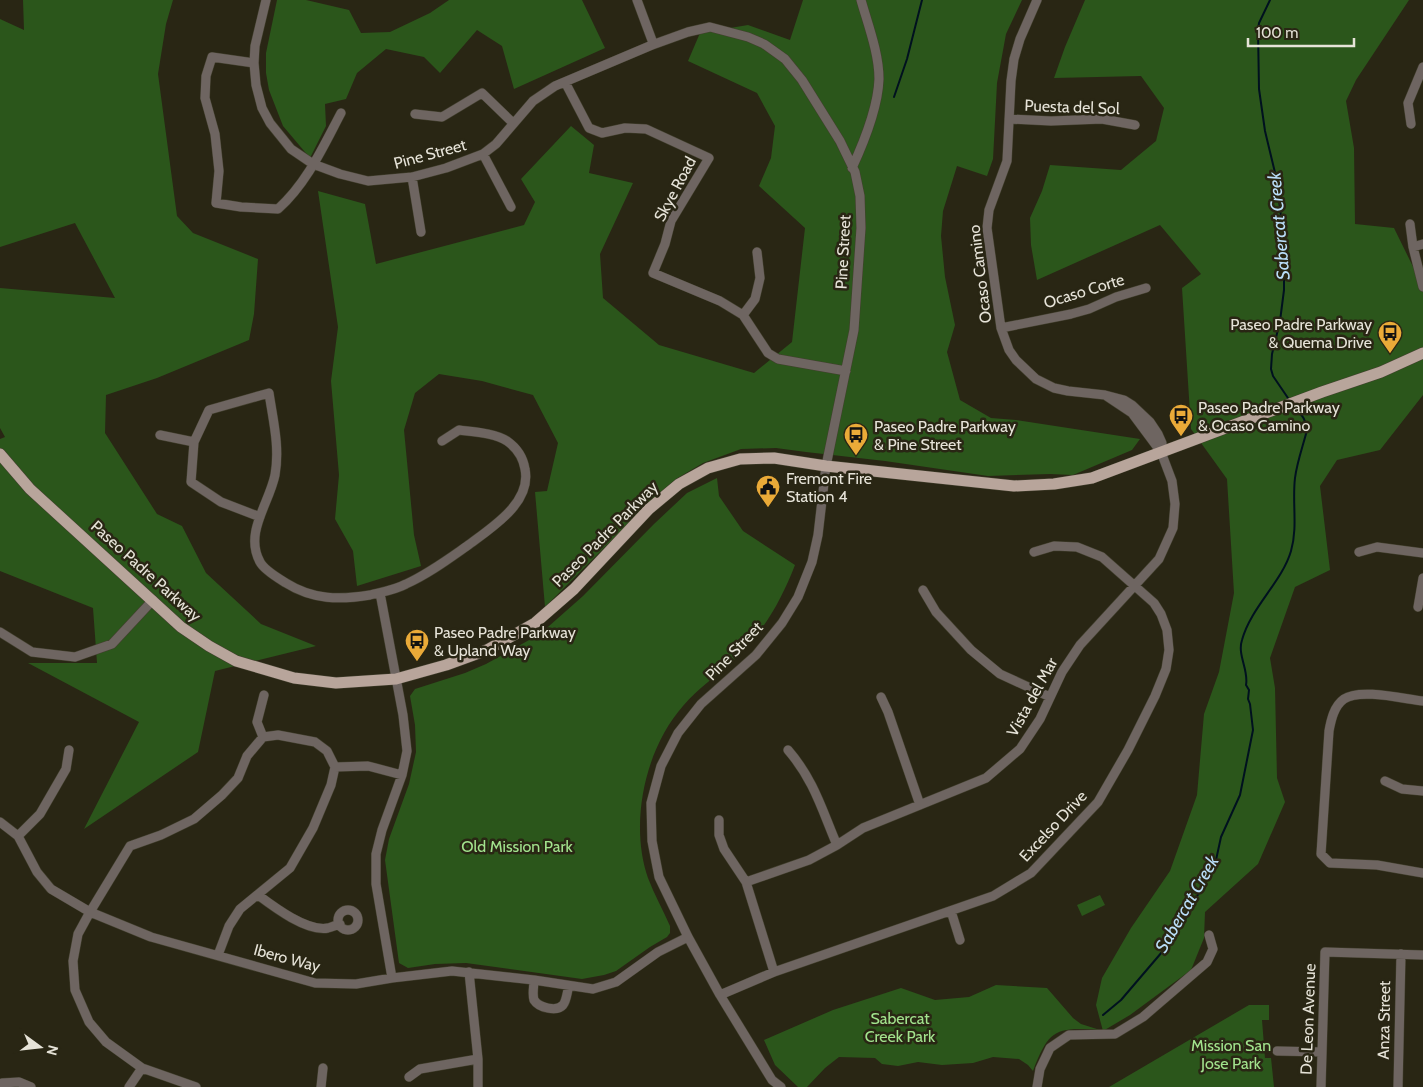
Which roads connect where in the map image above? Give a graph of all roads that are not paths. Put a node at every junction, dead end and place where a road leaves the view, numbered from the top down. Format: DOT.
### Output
graph roads {
  1 [pos="266,0"];
  2 [pos="637,0"];
  3 [pos="860,0"];
  4 [pos="1038,0"];
  5 [pos="652,45"];
  6 [pos="254,63"];
  7 [pos="1423,67"];
  8 [pos="565,82"];
  9 [pos="341,113"];
  10 [pos="415,114"];
  11 [pos="1008,119"];
  12 [pos="513,123"];
  13 [pos="1135,124"];
  14 [pos="1411,124"];
  15 [pos="483,154"];
  16 [pos="313,164"];
  17 [pos="852,168"];
  18 [pos="412,177"];
  19 [pos="511,207"];
  20 [pos="1410,224"];
  21 [pos="421,232"];
  22 [pos="1423,244"];
  23 [pos="1413,248"];
  24 [pos="757,252"];
  25 [pos="1423,287"];
  26 [pos="1146,288"];
  27 [pos="743,315"];
  28 [pos="1001,328"];
  29 [pos="1423,353"];
  30 [pos="846,371"];
  31 [pos="160,435"];
  32 [pos="442,441"];
  33 [pos="194,442"];
  34 [pos="1161,452"];
  35 [pos="0,454"];
  36 [pos="826,466"];
  37 [pos="260,517"];
  38 [pos="1034,552"];
  39 [pos="1359,552"];
  40 [pos="1423,553"];
  41 [pos="1423,578"];
  42 [pos="1135,586"];
  43 [pos="924,590"];
  44 [pos="380,593"];
  45 [pos="153,600"];
  46 [pos="1418,607"];
  47 [pos="0,632"];
  48 [pos="396,680"];
  49 [pos="264,695"];
  50 [pos="1050,697"];
  51 [pos="881,698"];
  52 [pos="1423,701"];
  53 [pos="263,737"];
  54 [pos="69,750"];
  55 [pos="788,750"];
  56 [pos="335,767"];
  57 [pos="402,775"];
  58 [pos="1385,781"];
  59 [pos="1423,791"];
  60 [pos="920,805"];
  61 [pos="719,820"];
  62 [pos="0,822"];
  63 [pos="18,836"];
  64 [pos="837,845"];
  65 [pos="1423,873"];
  66 [pos="746,882"];
  67 [pos="258,895"];
  68 [pos="951,911"];
  69 [pos="90,912"];
  70 [pos="340,924"];
  71 [pos="1209,935"];
  72 [pos="688,937"];
  73 [pos="960,940"];
  74 [pos="1401,954"];
  75 [pos="218,955"];
  76 [pos="1423,955"];
  77 [pos="469,972"];
  78 [pos="774,972"];
  79 [pos="392,978"];
  80 [pos="534,980"];
  81 [pos="569,986"];
  82 [pos="720,996"];
  83 [pos="1277,1051"];
  84 [pos="1322,1052"];
  85 [pos="478,1059"];
  86 [pos="142,1068"];
  87 [pos="323,1068"];
  88 [pos="409,1077"];
  89 [pos="2,1083"];
  90 [pos="31,1087"];
  91 [pos="129,1087"];
  92 [pos="196,1087"];
  93 [pos="321,1087"];
  94 [pos="478,1087"];
  95 [pos="781,1087"];
  96 [pos="1037,1087"];
  97 [pos="1321,1087"];
  98 [pos="1398,1087"];
  1 -- 6 [label="street, Pine Street"];
  2 -- 5 [label="street"];
  3 -- 17 [label="street"];
  4 -- 11 [label="street, Ocaso Camino"];
  5 -- 8 [label="street, Pine Street"];
  5 -- 17 [label="street, Pine Street"];
  6 -- 16 [label="street, Pine Street"];
  6 -- 16 [label="street"];
  7 -- 14 [label="street"];
  8 -- 12 [label="street, Pine Street"];
  8 -- 27 [label="street, Skye Road"];
  9 -- 16 [label="street"];
  10 -- 12 [label="street"];
  11 -- 13 [label="street, Puesta del Sol"];
  11 -- 28 [label="street, Ocaso Camino"];
  12 -- 15 [label="street, Pine Street"];
  15 -- 18 [label="street, Pine Street"];
  15 -- 19 [label="street"];
  16 -- 18 [label="street, Pine Street"];
  17 -- 30 [label="street, Pine Street"];
  18 -- 21 [label="street"];
  20 -- 23 [label="street"];
  22 -- 23 [label="street"];
  23 -- 25 [label="street"];
  24 -- 27 [label="street"];
  26 -- 28 [label="street, Ocaso Corte"];
  27 -- 30 [label="street, Skye Road"];
  28 -- 34 [label="street, Ocaso Camino"];
  29 -- 34 [label="main road, Paseo Padre Parkway"];
  30 -- 36 [label="street, Pine Street"];
  31 -- 33 [label="street"];
  32 -- 44 [label="street"];
  33 -- 37 [label="street"];
  33 -- 37 [label="street"];
  34 -- 36 [label="main road, Paseo Padre Parkway"];
  34 -- 42 [label="street, Vista del Mar"];
  35 -- 45 [label="main road, Paseo Padre Parkway"];
  36 -- 48 [label="main road, Paseo Padre Parkway"];
  36 -- 72 [label="street, Pine Street"];
  37 -- 44 [label="street"];
  38 -- 42 [label="street, Excelso Drive"];
  39 -- 40 [label="street"];
  41 -- 46 [label="street"];
  42 -- 50 [label="street, Vista del Mar"];
  42 -- 68 [label="street, Excelso Drive"];
  43 -- 50 [label="street"];
  44 -- 48 [label="street"];
  45 -- 47 [label="street"];
  45 -- 48 [label="main road, Paseo Padre Parkway"];
  48 -- 57 [label="street"];
  49 -- 53 [label="street"];
  50 -- 60 [label="street, Vista del Mar"];
  51 -- 60 [label="street"];
  52 -- 65 [label="street"];
  53 -- 56 [label="street"];
  53 -- 69 [label="street"];
  54 -- 63 [label="street"];
  55 -- 64 [label="street"];
  56 -- 57 [label="street"];
  56 -- 67 [label="street"];
  57 -- 79 [label="street"];
  58 -- 59 [label="street"];
  60 -- 64 [label="street, Vista del Mar"];
  61 -- 66 [label="street"];
  62 -- 63 [label="street, Ibero Way"];
  63 -- 69 [label="street, Ibero Way"];
  64 -- 66 [label="street, Vista del Mar"];
  66 -- 78 [label="street"];
  67 -- 70 [label="street"];
  67 -- 75 [label="street"];
  68 -- 73 [label="street"];
  68 -- 78 [label="street, Excelso Drive"];
  69 -- 75 [label="street, Ibero Way"];
  69 -- 86 [label="street"];
  71 -- 96 [label="street"];
  72 -- 81 [label="street, Ibero Way"];
  72 -- 82 [label="street, Pine Street"];
  74 -- 76 [label="street"];
  74 -- 84 [label="street, De Leon Avenue"];
  74 -- 98 [label="street, Anza Street"];
  75 -- 79 [label="street, Ibero Way"];
  77 -- 79 [label="street, Ibero Way"];
  77 -- 80 [label="street, Ibero Way"];
  77 -- 85 [label="street"];
  78 -- 82 [label="street, Excelso Drive"];
  80 -- 81 [label="street, Ibero Way"];
  80 -- 81 [label="street"];
  82 -- 95 [label="street, Pine Street"];
  83 -- 84 [label="street"];
  84 -- 97 [label="street, De Leon Avenue"];
  85 -- 88 [label="street"];
  85 -- 94 [label="street"];
  86 -- 91 [label="street"];
  86 -- 92 [label="street"];
  87 -- 93 [label="street"];
  89 -- 90 [label="street"];
}
